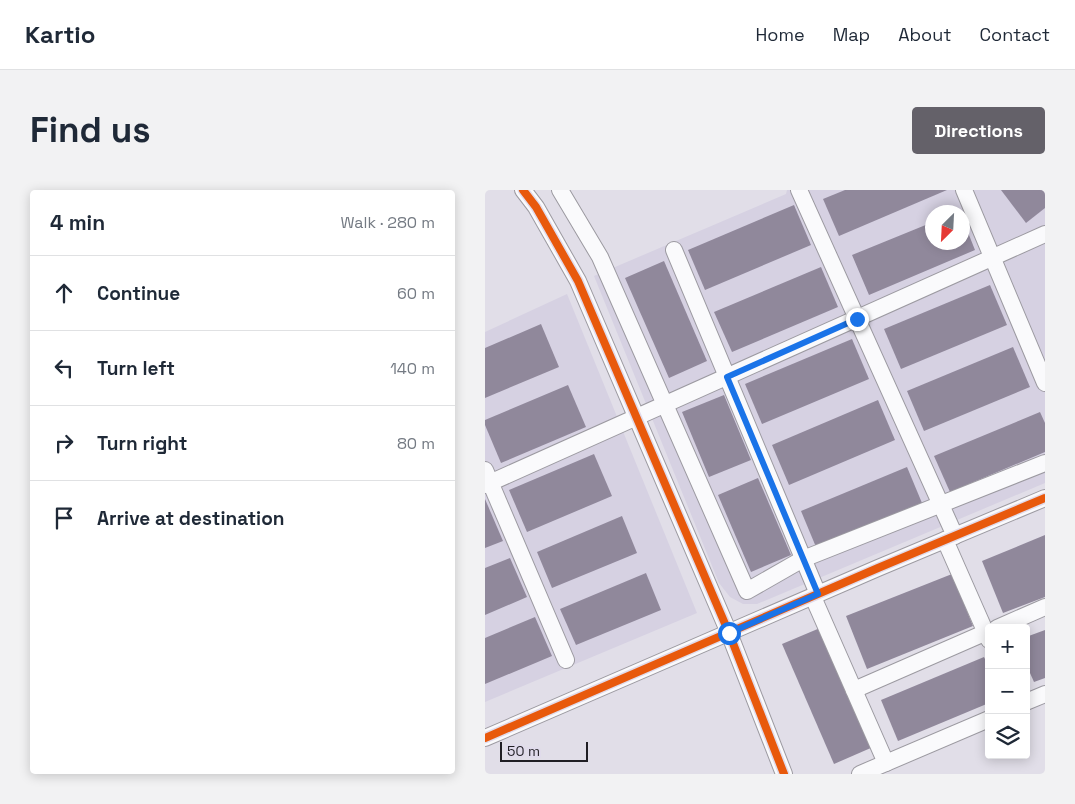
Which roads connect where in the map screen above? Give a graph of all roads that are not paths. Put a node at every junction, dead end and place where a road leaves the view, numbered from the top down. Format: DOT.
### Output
graph roads {
  1 [pos="523,190"];
  2 [pos="560,190"];
  3 [pos="799,190"];
  4 [pos="964,190"];
  5 [pos="1045,234"];
  6 [pos="675,250"];
  7 [pos="993,258"];
  8 [pos="857,319"];
  9 [pos="727,377"];
  10 [pos="1045,383"];
  11 [pos="665,404"];
  12 [pos="637,417"];
  13 [pos="1045,463"];
  14 [pos="487,479"];
  15 [pos="1045,498"];
  16 [pos="941,505"];
  17 [pos="950,538"];
  18 [pos="803,559"];
  19 [pos="816,595"];
  20 [pos="1045,607"];
  21 [pos="986,624"];
  22 [pos="1009,624"];
  23 [pos="729,633"];
  24 [pos="985,635"];
  25 [pos="566,660"];
  26 [pos="854,690"];
  27 [pos="1045,694"];
  28 [pos="1030,700"];
  29 [pos="985,720"];
  30 [pos="485,738"];
  31 [pos="886,763"];
  32 [pos="784,774"];
  33 [pos="860,774"];
  1 -- 12 [label="street"];
  2 -- 11 [label="street"];
  3 -- 8 [label="street"];
  4 -- 7 [label="street"];
  5 -- 7 [label="street"];
  6 -- 9 [label="street"];
  7 -- 8 [label="street"];
  7 -- 10 [label="street"];
  8 -- 9 [label="street"];
  8 -- 16 [label="street"];
  9 -- 11 [label="street"];
  9 -- 18 [label="street"];
  11 -- 12 [label="street"];
  11 -- 18 [label="street"];
  12 -- 14 [label="street"];
  12 -- 23 [label="street"];
  13 -- 16 [label="street"];
  14 -- 25 [label="street"];
  15 -- 17 [label="street"];
  16 -- 17 [label="street"];
  16 -- 18 [label="street"];
  17 -- 19 [label="street"];
  17 -- 21 [label="street"];
  18 -- 19 [label="street"];
  19 -- 23 [label="street"];
  19 -- 26 [label="street"];
  20 -- 22 [label="street"];
  23 -- 30 [label="street"];
  23 -- 32 [label="street"];
  24 -- 26 [label="street"];
  26 -- 31 [label="street"];
  27 -- 28 [label="street"];
  29 -- 31 [label="street"];
  31 -- 33 [label="street"];
}
